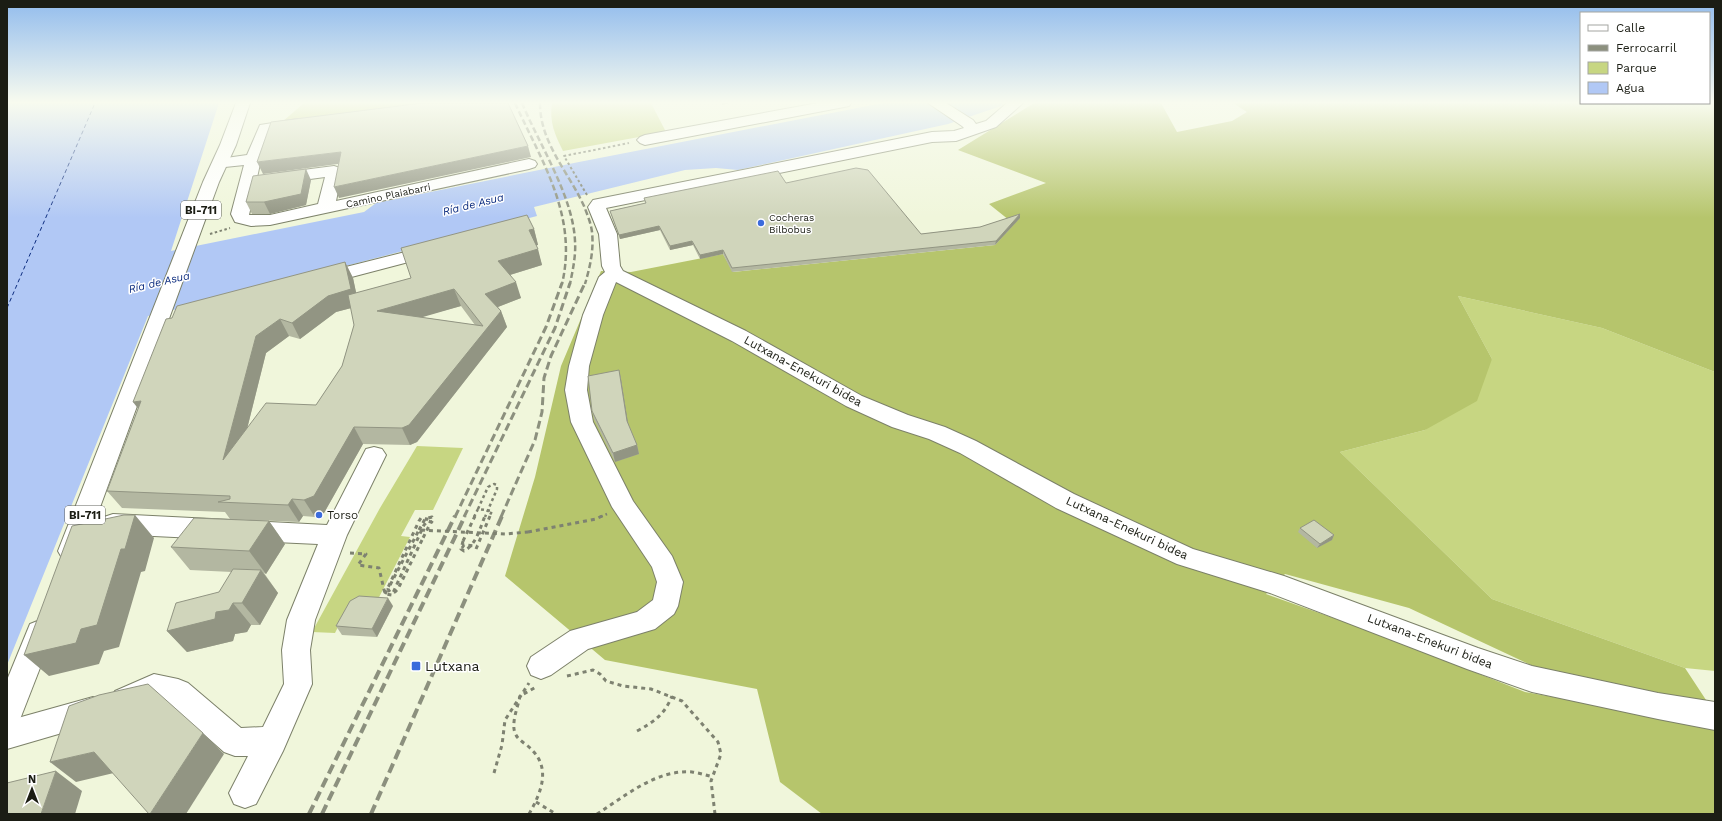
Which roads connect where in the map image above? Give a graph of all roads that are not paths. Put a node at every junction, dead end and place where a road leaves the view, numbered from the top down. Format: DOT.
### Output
graph roads {
  1 [pos="229,141"];
  2 [pos="238,141"];
  3 [pos="260,141"];
  4 [pos="911,141"];
  5 [pos="253,159"];
  6 [pos="225,162"];
  7 [pos="529,164"];
  8 [pos="211,182"];
  9 [pos="249,182"];
  10 [pos="326,208"];
  11 [pos="451,245"];
  12 [pos="615,274"];
  13 [pos="305,283"];
  14 [pos="374,455"];
  15 [pos="82,523"];
  16 [pos="330,543"];
  17 [pos="63,571"];
  18 [pos="47,613"];
  19 [pos="549,676"];
  20 [pos="1715,716"];
  21 [pos="7,717"];
  22 [pos="7,735"];
  23 [pos="272,741"];
  24 [pos="245,793"];
  1 -- 8 [label="street, BI-711"];
  2 -- 6 [label="street, BI-711"];
  3 -- 5 [label="street"];
  4 -- 12 [label="street"];
  5 -- 6 [label="street"];
  5 -- 9 [label="street"];
  6 -- 8 [label="street, BI-711"];
  7 -- 10 [label="street, Camino Plaiabarri"];
  8 -- 15 [label="street, BI-711"];
  9 -- 10 [label="street"];
  9 -- 10 [label="street, Camino Plaiabarri"];
  11 -- 13 [label="street"];
  12 -- 19 [label="street"];
  12 -- 20 [label="street, Lutxana-Enekuri bidea"];
  14 -- 16 [label="street"];
  15 -- 16 [label="street"];
  15 -- 17 [label="street, BI-711"];
  16 -- 23 [label="street"];
  18 -- 21 [label="street"];
  22 -- 23 [label="street"];
  23 -- 24 [label="street"];
}
